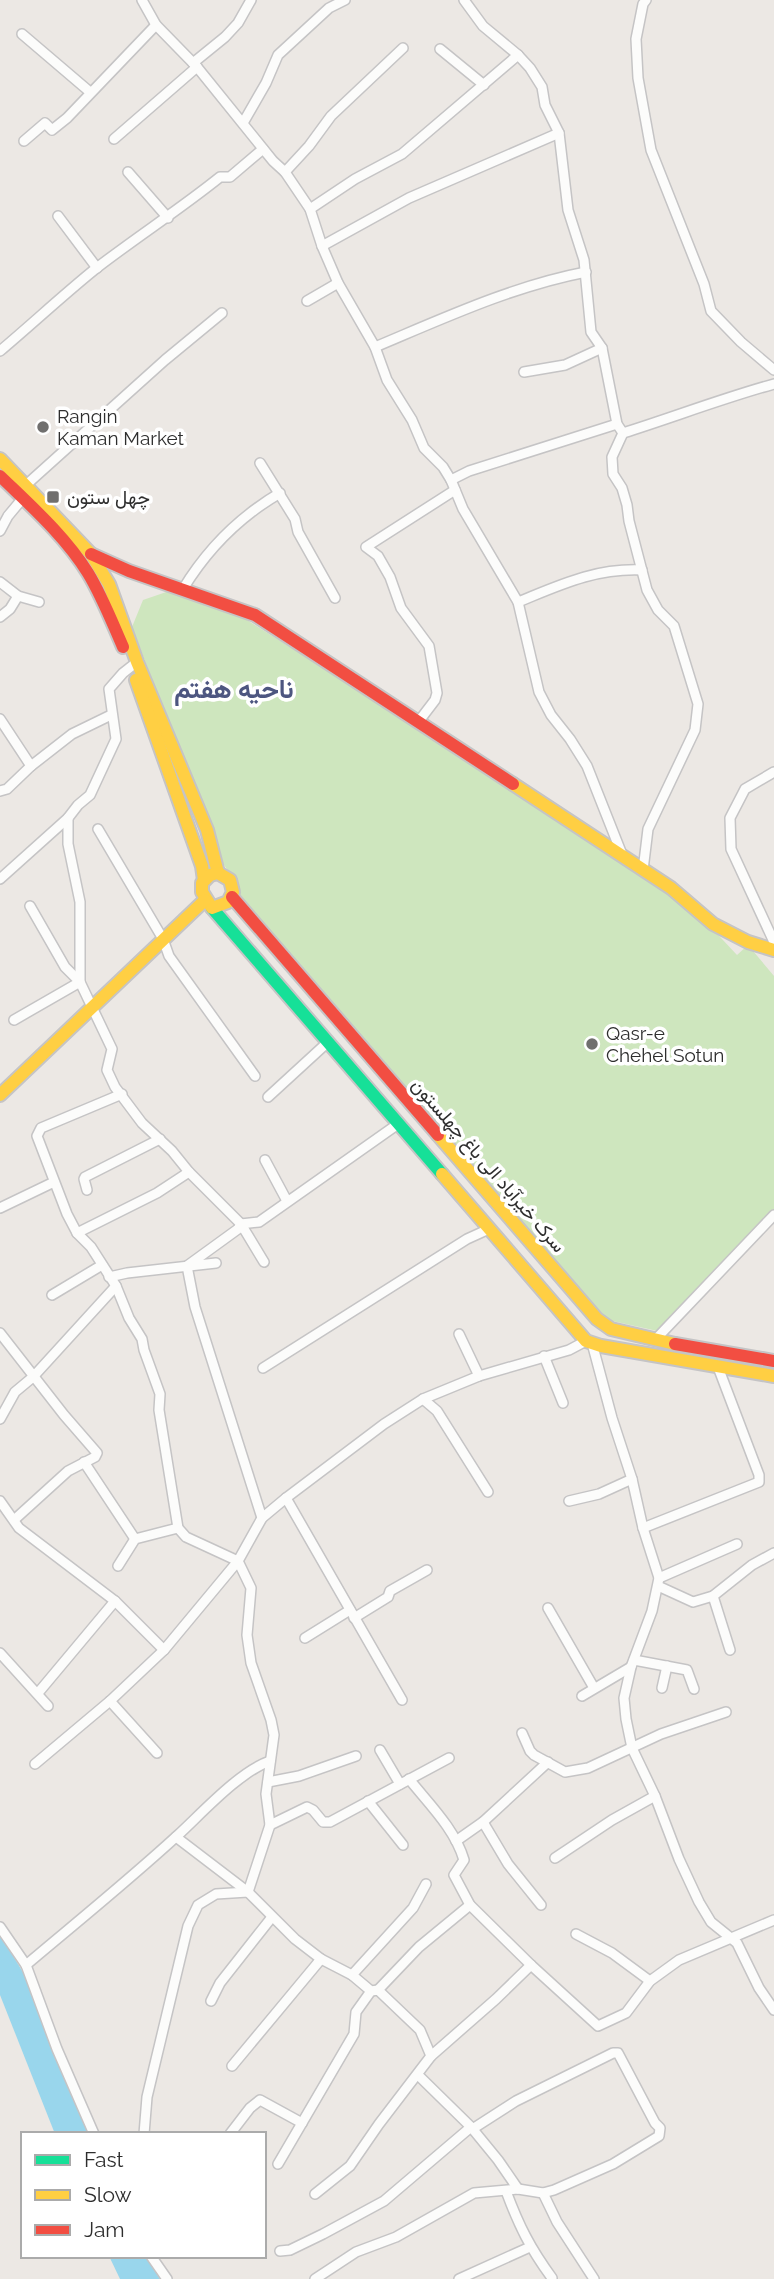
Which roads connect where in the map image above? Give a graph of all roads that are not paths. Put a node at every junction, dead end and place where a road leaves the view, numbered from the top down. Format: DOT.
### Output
graph roads {
  1 [pos="142,0"];
  2 [pos="251,0"];
  3 [pos="345,0"];
  4 [pos="464,0"];
  5 [pos="646,0"];
  6 [pos="156,25"];
  7 [pos="22,34"];
  8 [pos="403,48"];
  9 [pos="440,49"];
  10 [pos="518,55"];
  11 [pos="195,65"];
  12 [pos="484,86"];
  13 [pos="90,92"];
  14 [pos="243,123"];
  15 [pos="559,133"];
  16 [pos="114,139"];
  17 [pos="24,141"];
  18 [pos="263,149"];
  19 [pos="128,172"];
  20 [pos="285,172"];
  21 [pos="310,209"];
  22 [pos="58,216"];
  23 [pos="168,218"];
  24 [pos="322,246"];
  25 [pos="97,268"];
  26 [pos="586,272"];
  27 [pos="338,283"];
  28 [pos="307,301"];
  29 [pos="222,313"];
  30 [pos="375,347"];
  31 [pos="602,348"];
  32 [pos="0,351"];
  33 [pos="774,370"];
  34 [pos="524,372"];
  35 [pos="774,384"];
  36 [pos="617,424"];
  37 [pos="623,433"];
  38 [pos="0,459"];
  39 [pos="260,463"];
  40 [pos="0,476"];
  41 [pos="451,480"];
  42 [pos="455,490"];
  43 [pos="24,492"];
  44 [pos="280,493"];
  45 [pos="0,531"];
  46 [pos="91,554"];
  47 [pos="642,570"];
  48 [pos="129,571"];
  49 [pos="0,582"];
  50 [pos="109,584"];
  51 [pos="183,589"];
  52 [pos="18,596"];
  53 [pos="335,598"];
  54 [pos="39,602"];
  55 [pos="518,602"];
  56 [pos="0,617"];
  57 [pos="134,665"];
  58 [pos="111,715"];
  59 [pos="0,719"];
  60 [pos="419,721"];
  61 [pos="31,766"];
  62 [pos="774,772"];
  63 [pos="0,791"];
  64 [pos="68,818"];
  65 [pos="98,829"];
  66 [pos="624,858"];
  67 [pos="643,870"];
  68 [pos="218,873"];
  69 [pos="0,879"];
  70 [pos="204,880"];
  71 [pos="232,897"];
  72 [pos="209,904"];
  73 [pos="30,906"];
  74 [pos="163,939"];
  75 [pos="774,942"];
  76 [pos="774,950"];
  77 [pos="80,982"];
  78 [pos="92,1008"];
  79 [pos="14,1020"];
  80 [pos="328,1042"];
  81 [pos="254,1076"];
  82 [pos="122,1094"];
  83 [pos="0,1095"];
  84 [pos="268,1097"];
  85 [pos="398,1124"];
  86 [pos="160,1139"];
  87 [pos="265,1160"];
  88 [pos="189,1172"];
  89 [pos="54,1182"];
  90 [pos="87,1190"];
  91 [pos="287,1202"];
  92 [pos="0,1208"];
  93 [pos="774,1215"];
  94 [pos="241,1224"];
  95 [pos="489,1228"];
  96 [pos="77,1233"];
  97 [pos="264,1262"];
  98 [pos="216,1263"];
  99 [pos="102,1265"];
  100 [pos="187,1266"];
  101 [pos="109,1278"];
  102 [pos="116,1286"];
  103 [pos="52,1295"];
  104 [pos="0,1333"];
  105 [pos="459,1334"];
  106 [pos="655,1340"];
  107 [pos="589,1342"];
  108 [pos="544,1356"];
  109 [pos="774,1361"];
  110 [pos="718,1367"];
  111 [pos="263,1368"];
  112 [pos="480,1376"];
  113 [pos="774,1376"];
  114 [pos="33,1377"];
  115 [pos="423,1399"];
  116 [pos="563,1403"];
  117 [pos="0,1419"];
  118 [pos="84,1462"];
  119 [pos="632,1479"];
  120 [pos="488,1492"];
  121 [pos="286,1498"];
  122 [pos="0,1501"];
  123 [pos="569,1501"];
  124 [pos="262,1518"];
  125 [pos="14,1520"];
  126 [pos="178,1528"];
  127 [pos="643,1528"];
  128 [pos="135,1539"];
  129 [pos="737,1544"];
  130 [pos="774,1552"];
  131 [pos="237,1561"];
  132 [pos="118,1566"];
  133 [pos="427,1570"];
  134 [pos="658,1582"];
  135 [pos="713,1596"];
  136 [pos="115,1601"];
  137 [pos="548,1608"];
  138 [pos="352,1614"];
  139 [pos="305,1638"];
  140 [pos="164,1650"];
  141 [pos="730,1650"];
  142 [pos="0,1653"];
  143 [pos="632,1663"];
  144 [pos="667,1666"];
  145 [pos="594,1688"];
  146 [pos="662,1688"];
  147 [pos="694,1689"];
  148 [pos="38,1693"];
  149 [pos="582,1696"];
  150 [pos="402,1700"];
  151 [pos="110,1701"];
  152 [pos="48,1706"];
  153 [pos="726,1712"];
  154 [pos="522,1733"];
  155 [pos="632,1748"];
  156 [pos="380,1750"];
  157 [pos="157,1753"];
  158 [pos="356,1756"];
  159 [pos="449,1758"];
  160 [pos="270,1761"];
  161 [pos="548,1762"];
  162 [pos="35,1764"];
  163 [pos="268,1782"];
  164 [pos="405,1782"];
  165 [pos="655,1796"];
  166 [pos="369,1801"];
  167 [pos="483,1822"];
  168 [pos="270,1825"];
  169 [pos="176,1837"];
  170 [pos="456,1841"];
  171 [pos="403,1845"];
  172 [pos="555,1858"];
  173 [pos="426,1884"];
  174 [pos="248,1892"];
  175 [pos="470,1905"];
  176 [pos="541,1905"];
  177 [pos="272,1917"];
  178 [pos="774,1920"];
  179 [pos="0,1927"];
  180 [pos="576,1934"];
  181 [pos="732,1939"];
  182 [pos="321,1959"];
  183 [pos="26,1965"];
  184 [pos="531,1965"];
  185 [pos="352,1975"];
  186 [pos="650,1981"];
  187 [pos="374,1990"];
  188 [pos="211,2001"];
  189 [pos="774,2010"];
  190 [pos="431,2056"];
  191 [pos="232,2066"];
  192 [pos="418,2075"];
  193 [pos="302,2123"];
  194 [pos="471,2127"];
  195 [pos="93,2132"];
  196 [pos="144,2132"];
  197 [pos="232,2132"];
  198 [pos="278,2164"];
  199 [pos="518,2189"];
  200 [pos="506,2191"];
  201 [pos="543,2193"];
  202 [pos="315,2194"];
  203 [pos="530,2247"];
  204 [pos="280,2251"];
  205 [pos="151,2258"];
  206 [pos="552,2278"];
  207 [pos="167,2279"];
  208 [pos="315,2279"];
  209 [pos="460,2279"];
  210 [pos="594,2279"];
  1 -- 6 [label="street"];
  2 -- 11 [label="street"];
  3 -- 14 [label="street"];
  4 -- 10 [label="street"];
  5 -- 33 [label="street"];
  6 -- 11 [label="street"];
  6 -- 13 [label="street"];
  7 -- 13 [label="street"];
  8 -- 20 [label="street"];
  9 -- 12 [label="street"];
  10 -- 12 [label="street"];
  10 -- 15 [label="street"];
  11 -- 14 [label="street"];
  11 -- 16 [label="street"];
  12 -- 21 [label="street"];
  13 -- 17 [label="street"];
  14 -- 18 [label="street"];
  15 -- 24 [label="street"];
  15 -- 26 [label="street"];
  18 -- 20 [label="street"];
  18 -- 23 [label="street"];
  19 -- 23 [label="street"];
  20 -- 21 [label="street"];
  21 -- 24 [label="street"];
  22 -- 25 [label="street"];
  23 -- 25 [label="street"];
  24 -- 27 [label="street"];
  25 -- 32 [label="street"];
  26 -- 30 [label="street"];
  26 -- 31 [label="street"];
  27 -- 28 [label="street"];
  27 -- 30 [label="street"];
  29 -- 43 [label="street"];
  30 -- 41 [label="street"];
  31 -- 34 [label="street"];
  31 -- 36 [label="street"];
  35 -- 37 [label="street"];
  36 -- 37 [label="street"];
  36 -- 41 [label="street"];
  37 -- 47 [label="street"];
  38 -- 43 [label="main road"];
  39 -- 44 [label="street"];
  40 -- 43 [label="main road"];
  41 -- 42 [label="street"];
  42 -- 55 [label="street"];
  42 -- 60 [label="street"];
  43 -- 45 [label="street"];
  43 -- 46 [label="main road"];
  43 -- 57 [label="main road"];
  44 -- 51 [label="street"];
  44 -- 53 [label="street"];
  46 -- 48 [label="main road"];
  46 -- 50 [label="main road"];
  47 -- 55 [label="street"];
  47 -- 67 [label="street"];
  48 -- 50 [label="main road"];
  48 -- 51 [label="main road"];
  49 -- 52 [label="street"];
  50 -- 57 [label="main road"];
  51 -- 60 [label="main road"];
  52 -- 54 [label="street"];
  52 -- 56 [label="street"];
  55 -- 66 [label="street"];
  57 -- 58 [label="street"];
  57 -- 68 [label="main road"];
  57 -- 70 [label="main road"];
  58 -- 61 [label="street"];
  58 -- 64 [label="street"];
  59 -- 61 [label="street"];
  60 -- 66 [label="main road"];
  61 -- 63 [label="street"];
  62 -- 75 [label="street"];
  64 -- 69 [label="street"];
  64 -- 77 [label="street"];
  65 -- 74 [label="street"];
  66 -- 67 [label="main road"];
  67 -- 76 [label="main road"];
  68 -- 70 [label="main road"];
  68 -- 71 [label="main road"];
  70 -- 72 [label="main road"];
  71 -- 72 [label="main road"];
  71 -- 106 [label="main road, سرک خیرآباد الی باغ چهلستون"];
  72 -- 74 [label="main road"];
  72 -- 80 [label="main road"];
  73 -- 77 [label="street"];
  74 -- 78 [label="main road"];
  74 -- 81 [label="street"];
  77 -- 78 [label="street"];
  77 -- 79 [label="street"];
  78 -- 82 [label="street"];
  78 -- 83 [label="main road"];
  80 -- 84 [label="street"];
  80 -- 85 [label="main road"];
  82 -- 86 [label="street"];
  82 -- 89 [label="street"];
  85 -- 91 [label="street"];
  85 -- 95 [label="main road"];
  86 -- 88 [label="street"];
  86 -- 90 [label="street"];
  87 -- 91 [label="street"];
  88 -- 94 [label="street"];
  88 -- 96 [label="street"];
  89 -- 92 [label="street"];
  89 -- 96 [label="street"];
  91 -- 94 [label="street"];
  93 -- 106 [label="street"];
  94 -- 97 [label="street"];
  94 -- 100 [label="street"];
  95 -- 107 [label="main road"];
  95 -- 111 [label="street"];
  96 -- 99 [label="street"];
  98 -- 100 [label="street"];
  99 -- 101 [label="street"];
  99 -- 103 [label="street"];
  100 -- 101 [label="street"];
  100 -- 124 [label="street"];
  101 -- 102 [label="street"];
  102 -- 114 [label="street"];
  102 -- 126 [label="street"];
  104 -- 114 [label="street"];
  105 -- 112 [label="street"];
  106 -- 109 [label="main road, سرک خیرآباد الی باغ چهلستون"];
  107 -- 108 [label="street"];
  107 -- 110 [label="main road"];
  107 -- 119 [label="street"];
  108 -- 112 [label="street"];
  108 -- 116 [label="street"];
  110 -- 113 [label="main road"];
  110 -- 127 [label="street"];
  112 -- 115 [label="street"];
  114 -- 117 [label="street"];
  114 -- 118 [label="street"];
  115 -- 120 [label="street"];
  115 -- 121 [label="street"];
  118 -- 125 [label="street"];
  118 -- 128 [label="street"];
  119 -- 123 [label="street"];
  119 -- 127 [label="street"];
  121 -- 124 [label="street"];
  121 -- 138 [label="street"];
  122 -- 125 [label="street"];
  124 -- 131 [label="street"];
  125 -- 136 [label="street"];
  126 -- 128 [label="street"];
  126 -- 131 [label="street"];
  127 -- 134 [label="street"];
  128 -- 132 [label="street"];
  129 -- 134 [label="street"];
  130 -- 135 [label="street"];
  131 -- 140 [label="street"];
  131 -- 160 [label="street"];
  133 -- 138 [label="street"];
  134 -- 135 [label="street"];
  134 -- 143 [label="street"];
  135 -- 141 [label="street"];
  136 -- 140 [label="street"];
  136 -- 148 [label="street"];
  137 -- 145 [label="street"];
  138 -- 139 [label="street"];
  138 -- 150 [label="street"];
  140 -- 151 [label="street"];
  142 -- 148 [label="street"];
  143 -- 144 [label="street"];
  143 -- 145 [label="street"];
  143 -- 155 [label="street"];
  144 -- 146 [label="street"];
  144 -- 147 [label="street"];
  145 -- 149 [label="street"];
  148 -- 152 [label="street"];
  151 -- 157 [label="street"];
  151 -- 162 [label="street"];
  153 -- 155 [label="street"];
  154 -- 161 [label="street"];
  155 -- 161 [label="street"];
  155 -- 165 [label="street"];
  156 -- 164 [label="street"];
  158 -- 163 [label="street"];
  159 -- 164 [label="street"];
  160 -- 163 [label="street"];
  160 -- 169 [label="street"];
  161 -- 167 [label="street"];
  163 -- 168 [label="street"];
  164 -- 166 [label="street"];
  164 -- 170 [label="street"];
  165 -- 172 [label="street"];
  165 -- 181 [label="street"];
  166 -- 168 [label="street"];
  166 -- 171 [label="street"];
  167 -- 170 [label="street"];
  167 -- 176 [label="street"];
  168 -- 174 [label="street"];
  169 -- 174 [label="street"];
  169 -- 183 [label="street"];
  170 -- 175 [label="street"];
  173 -- 185 [label="street"];
  174 -- 177 [label="street"];
  174 -- 196 [label="street"];
  175 -- 184 [label="street"];
  175 -- 187 [label="street"];
  177 -- 182 [label="street"];
  177 -- 188 [label="street"];
  178 -- 181 [label="street"];
  179 -- 183 [label="street"];
  180 -- 186 [label="street"];
  181 -- 186 [label="street"];
  181 -- 189 [label="street"];
  182 -- 185 [label="street"];
  182 -- 191 [label="street"];
  183 -- 195 [label="street"];
  184 -- 186 [label="street"];
  184 -- 190 [label="street"];
  185 -- 187 [label="street"];
  187 -- 190 [label="street"];
  187 -- 193 [label="street"];
  190 -- 192 [label="street"];
  192 -- 194 [label="street"];
  192 -- 202 [label="street"];
  193 -- 197 [label="street"];
  193 -- 198 [label="street"];
  194 -- 199 [label="street"];
  194 -- 201 [label="street"];
  194 -- 204 [label="street"];
  199 -- 200 [label="street"];
  199 -- 201 [label="street"];
  200 -- 203 [label="street"];
  200 -- 208 [label="street"];
  201 -- 210 [label="street"];
  203 -- 206 [label="street"];
  203 -- 209 [label="street"];
  205 -- 207 [label="street"];
}
